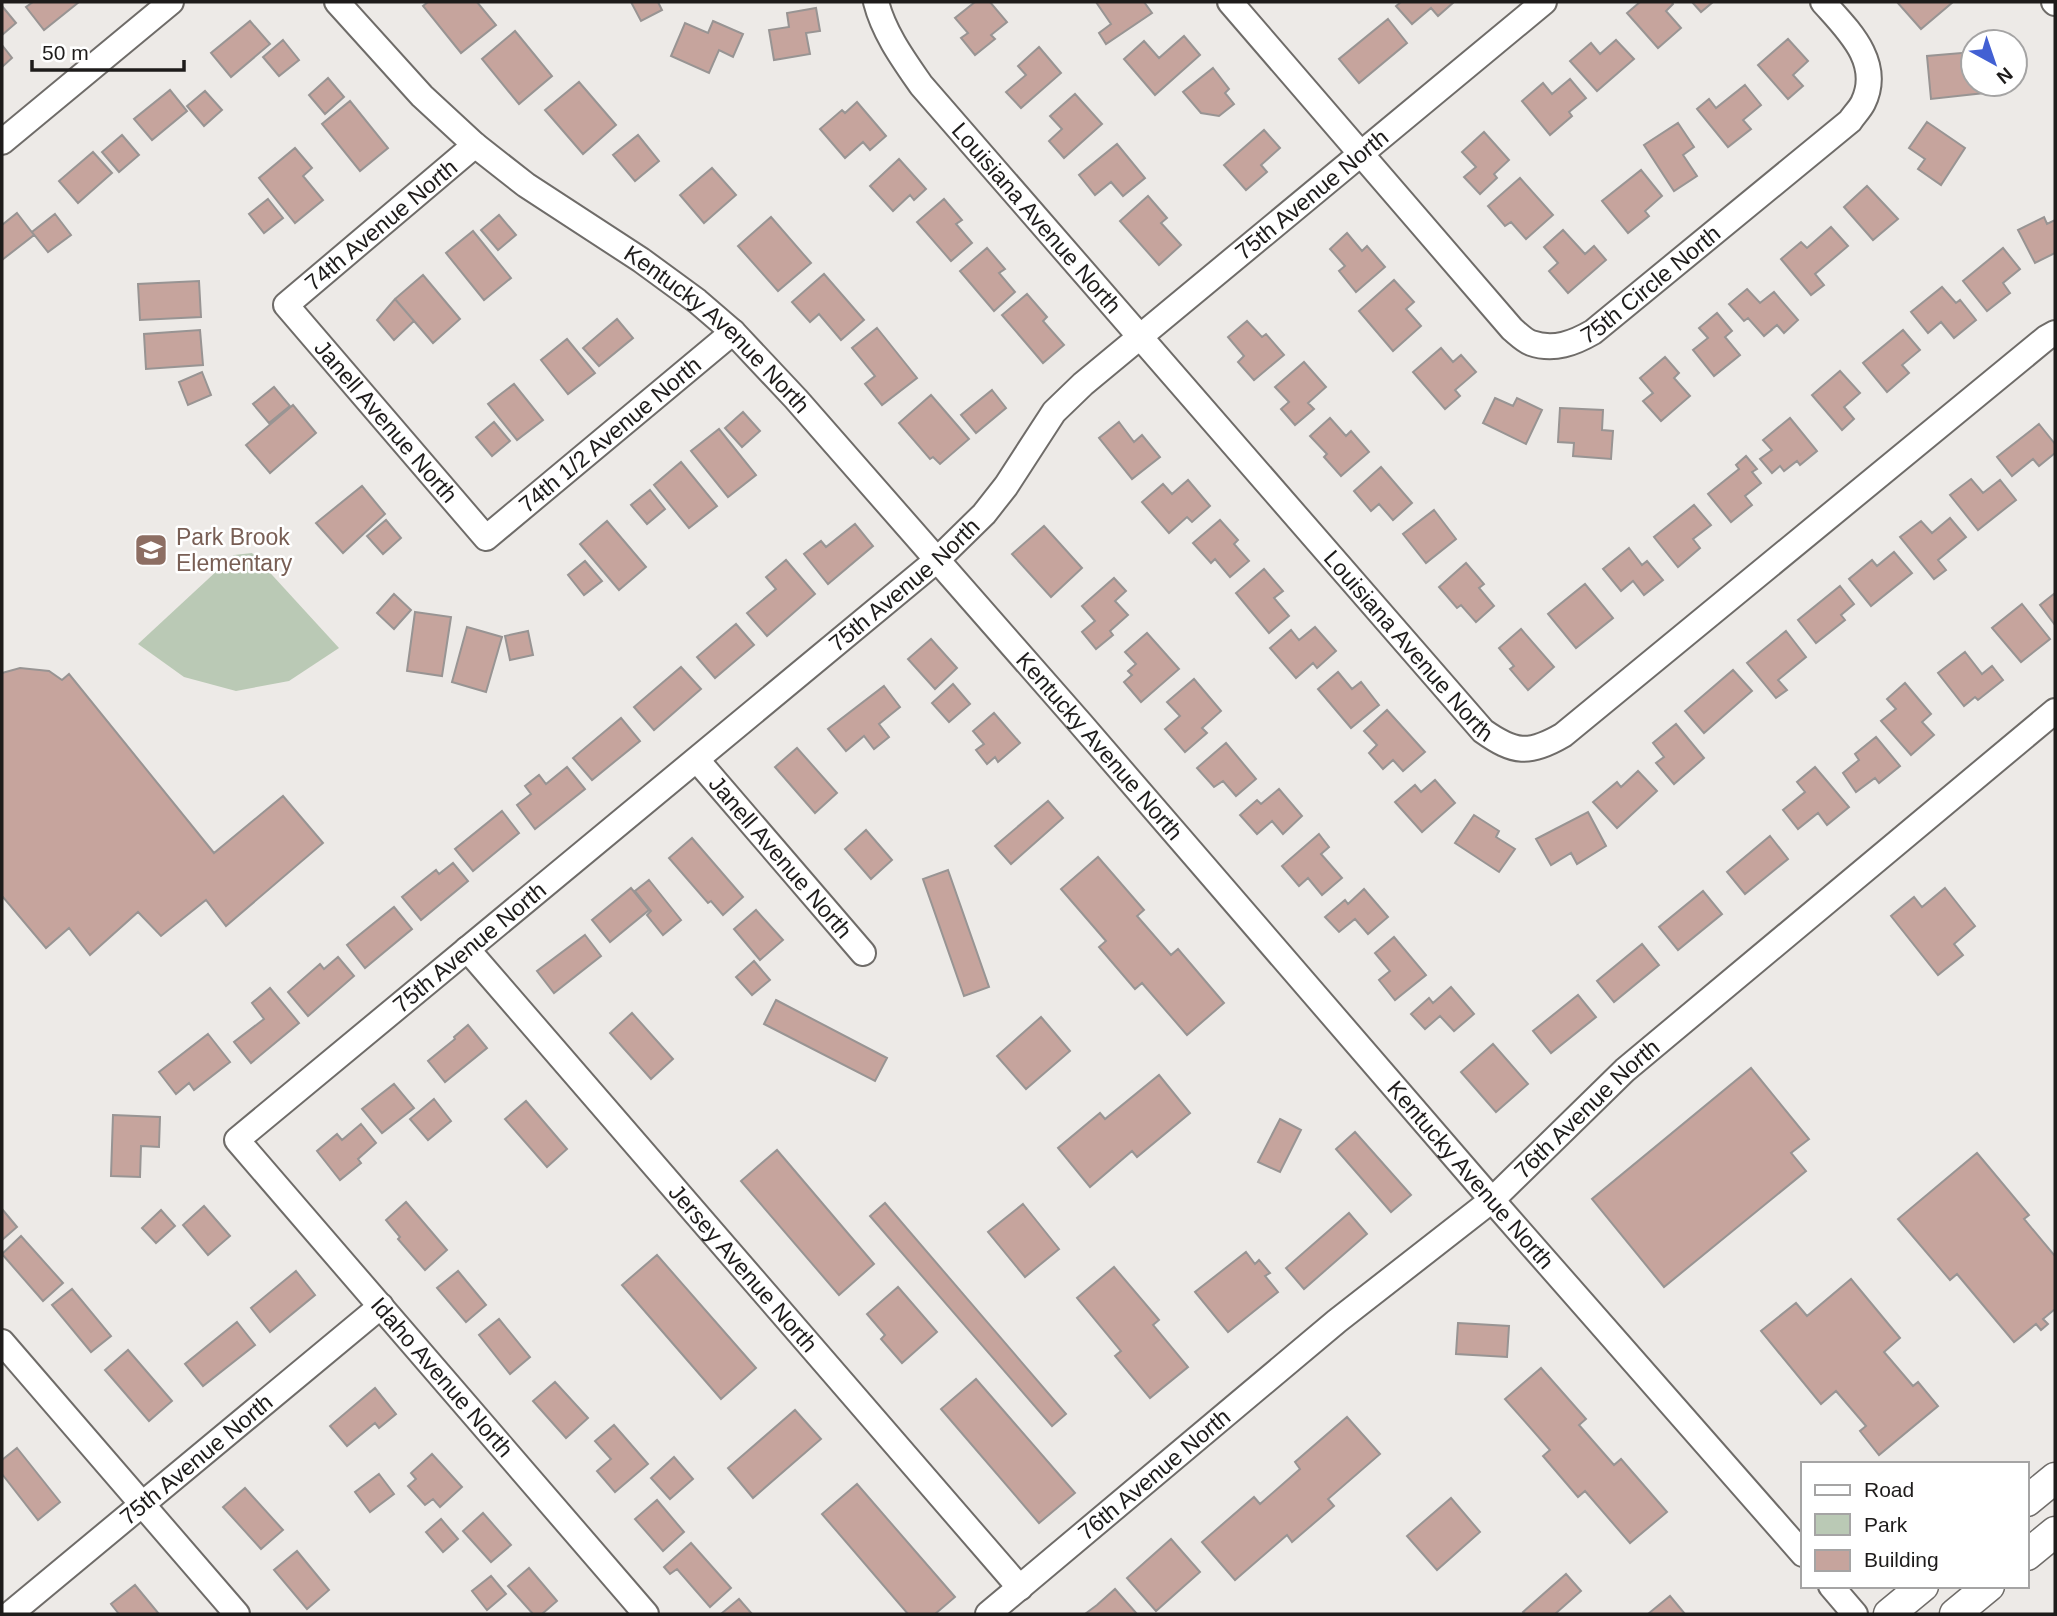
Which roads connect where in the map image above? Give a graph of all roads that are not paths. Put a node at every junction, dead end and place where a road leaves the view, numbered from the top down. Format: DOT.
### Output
graph roads {
  1 [pos="171,2"];
  2 [pos="337,2"];
  3 [pos="876,2"];
  4 [pos="1230,2"];
  5 [pos="1544,2"];
  6 [pos="1823,2"];
  7 [pos="2,142"];
  8 [pos="475,145"];
  9 [pos="1360,154"];
  10 [pos="286,304"];
  11 [pos="733,332"];
  12 [pos="2055,332"];
  13 [pos="1140,337"];
  14 [pos="486,537"];
  15 [pos="937,560"];
  16 [pos="2055,711"];
  17 [pos="697,760"];
  18 [pos="467,949"];
  19 [pos="863,953"];
  20 [pos="237,1140"];
  21 [pos="1492,1200"];
  22 [pos="381,1306"];
  23 [pos="2,1342"];
  24 [pos="2055,1478"];
  25 [pos="2029,1499"];
  26 [pos="142,1504"];
  27 [pos="2055,1532"];
  28 [pos="1801,1552"];
  29 [pos="2029,1553"];
  30 [pos="1020,1588"];
  31 [pos="1833,1588"];
  32 [pos="1921,1588"];
  33 [pos="1987,1588"];
  34 [pos="10,1614"];
  35 [pos="237,1614"];
  36 [pos="646,1614"];
  37 [pos="988,1614"];
  38 [pos="1855,1614"];
  39 [pos="1889,1614"];
  40 [pos="1955,1614"];
  1 -- 7 [label="street"];
  2 -- 8 [label="street, Kentucky Avenue North"];
  3 -- 13 [label="street, Louisiana Avenue North"];
  4 -- 9 [label="street, 75th Circle North"];
  5 -- 9 [label="street, 75th Avenue North"];
  6 -- 9 [label="street, 75th Circle North"];
  8 -- 10 [label="street, 74th Avenue North"];
  8 -- 11 [label="street, Kentucky Avenue North"];
  9 -- 13 [label="street, 75th Avenue North"];
  10 -- 14 [label="street, Janell Avenue North"];
  11 -- 14 [label="street, 74th 1/2 Avenue North"];
  11 -- 15 [label="street, Kentucky Avenue North"];
  12 -- 13 [label="street, Louisiana Avenue North"];
  13 -- 15 [label="street, 75th Avenue North"];
  15 -- 17 [label="street, 75th Avenue North"];
  15 -- 21 [label="street, Kentucky Avenue North"];
  16 -- 21 [label="street, 76th Avenue North"];
  17 -- 18 [label="street, 75th Avenue North"];
  17 -- 19 [label="street, Janell Avenue North"];
  18 -- 20 [label="street, 75th Avenue North"];
  18 -- 30 [label="street, Jersey Avenue North"];
  20 -- 22 [label="street, Idaho Avenue North"];
  21 -- 28 [label="street, Kentucky Avenue North"];
  21 -- 30 [label="street, 76th Avenue North"];
  22 -- 26 [label="street, 75th Avenue North"];
  22 -- 36 [label="street, Idaho Avenue North"];
  23 -- 26 [label="street"];
  24 -- 25 [label="main road"];
  26 -- 34 [label="street, 75th Avenue North"];
  26 -- 35 [label="street"];
  27 -- 29 [label="main road"];
  30 -- 37 [label="street, 76th Avenue North"];
  31 -- 38 [label="street"];
  32 -- 39 [label="main road"];
  33 -- 40 [label="main road"];
}
